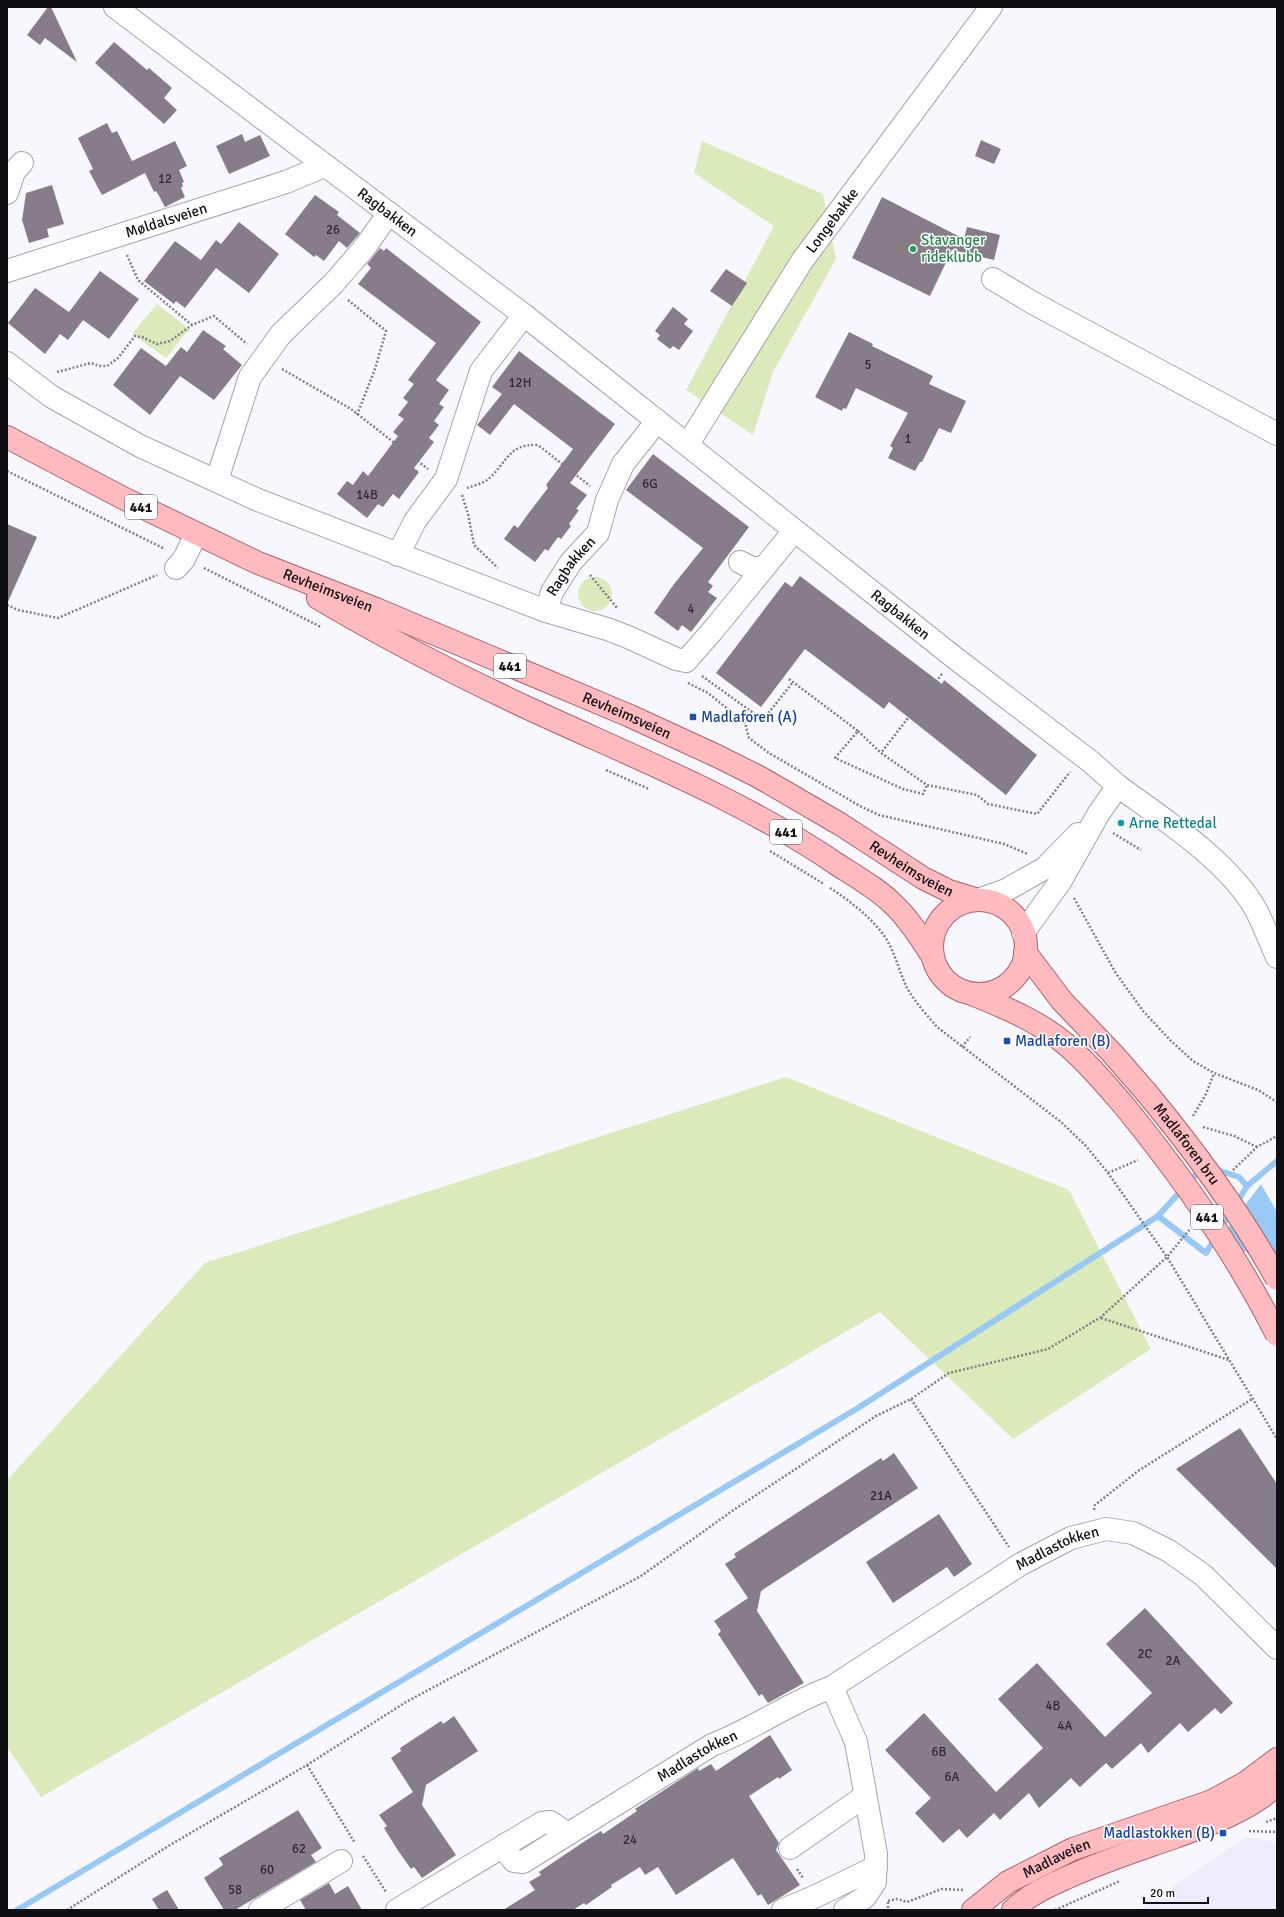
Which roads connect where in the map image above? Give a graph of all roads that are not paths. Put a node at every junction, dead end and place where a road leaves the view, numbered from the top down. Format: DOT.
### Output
graph roads {
  1 [pos="115,7"];
  2 [pos="991,7"];
  3 [pos="22,163"];
  4 [pos="324,166"];
  5 [pos="7,193"];
  6 [pos="390,213"];
  7 [pos="7,271"];
  8 [pos="993,279"];
  9 [pos="524,315"];
  10 [pos="7,364"];
  11 [pos="657,421"];
  12 [pos="1277,434"];
  13 [pos="7,437"];
  14 [pos="688,444"];
  15 [pos="218,480"];
  16 [pos="794,531"];
  17 [pos="196,534"];
  18 [pos="398,555"];
  19 [pos="740,562"];
  20 [pos="258,563"];
  21 [pos="180,564"];
  22 [pos="763,568"];
  23 [pos="546,611"];
  24 [pos="1118,786"];
  25 [pos="1099,813"];
  26 [pos="978,900"];
  27 [pos="1024,942"];
  28 [pos="932,957"];
  29 [pos="1277,957"];
  30 [pos="969,993"];
  31 [pos="1277,1279"];
  32 [pos="1277,1334"];
  33 [pos="1277,1648"];
  34 [pos="832,1687"];
  35 [pos="1277,1759"];
  36 [pos="1277,1785"];
  37 [pos="866,1796"];
  38 [pos="790,1848"];
  39 [pos="350,1855"];
  40 [pos="876,1874"];
  41 [pos="971,1901"];
  42 [pos="273,1907"];
  43 [pos="398,1910"];
  44 [pos="784,1910"];
  45 [pos="846,1910"];
  46 [pos="1012,1910"];
  1 -- 4 [label="street, Ragbakken"];
  2 -- 14 [label="street, Longebakke"];
  3 -- 5 [label="street"];
  4 -- 6 [label="street, Ragbakken"];
  4 -- 7 [label="street, Møldalsveien"];
  6 -- 9 [label="street, Ragbakken"];
  6 -- 15 [label="street"];
  8 -- 12 [label="street"];
  9 -- 11 [label="street, Ragbakken"];
  9 -- 18 [label="street"];
  10 -- 15 [label="street"];
  11 -- 14 [label="street, Ragbakken"];
  11 -- 23 [label="street, Ragbakken"];
  13 -- 17 [label="main road, Revheimsveien / 441"];
  14 -- 16 [label="street, Ragbakken"];
  15 -- 18 [label="street"];
  16 -- 22 [label="street"];
  16 -- 24 [label="street, Ragbakken"];
  17 -- 20 [label="main road, Revheimsveien / 441"];
  17 -- 21 [label="street"];
  18 -- 23 [label="street"];
  19 -- 22 [label="street"];
  20 -- 26 [label="main road, Revheimsveien / 441"];
  20 -- 28 [label="main road, Revheimsveien / 441"];
  22 -- 23 [label="street"];
  24 -- 25 [label="street"];
  24 -- 29 [label="street, Ragbakken"];
  25 -- 26 [label="street"];
  25 -- 27 [label="street"];
  26 -- 27 [label="main road, 441"];
  26 -- 28 [label="main road, 441"];
  27 -- 30 [label="main road, 441"];
  27 -- 31 [label="main road, Madlaforen bru / 441, bridge"];
  28 -- 30 [label="main road, 441"];
  30 -- 32 [label="main road, Madlaforen bru / 441, bridge"];
  33 -- 34 [label="street, Madlastokken"];
  34 -- 37 [label="street"];
  34 -- 43 [label="street, Madlastokken"];
  35 -- 41 [label="main road, Madlaveien"];
  36 -- 46 [label="main road, Madlaveien"];
  37 -- 38 [label="street"];
  37 -- 40 [label="street"];
  39 -- 42 [label="street"];
  40 -- 44 [label="street"];
  40 -- 45 [label="street"];
}
